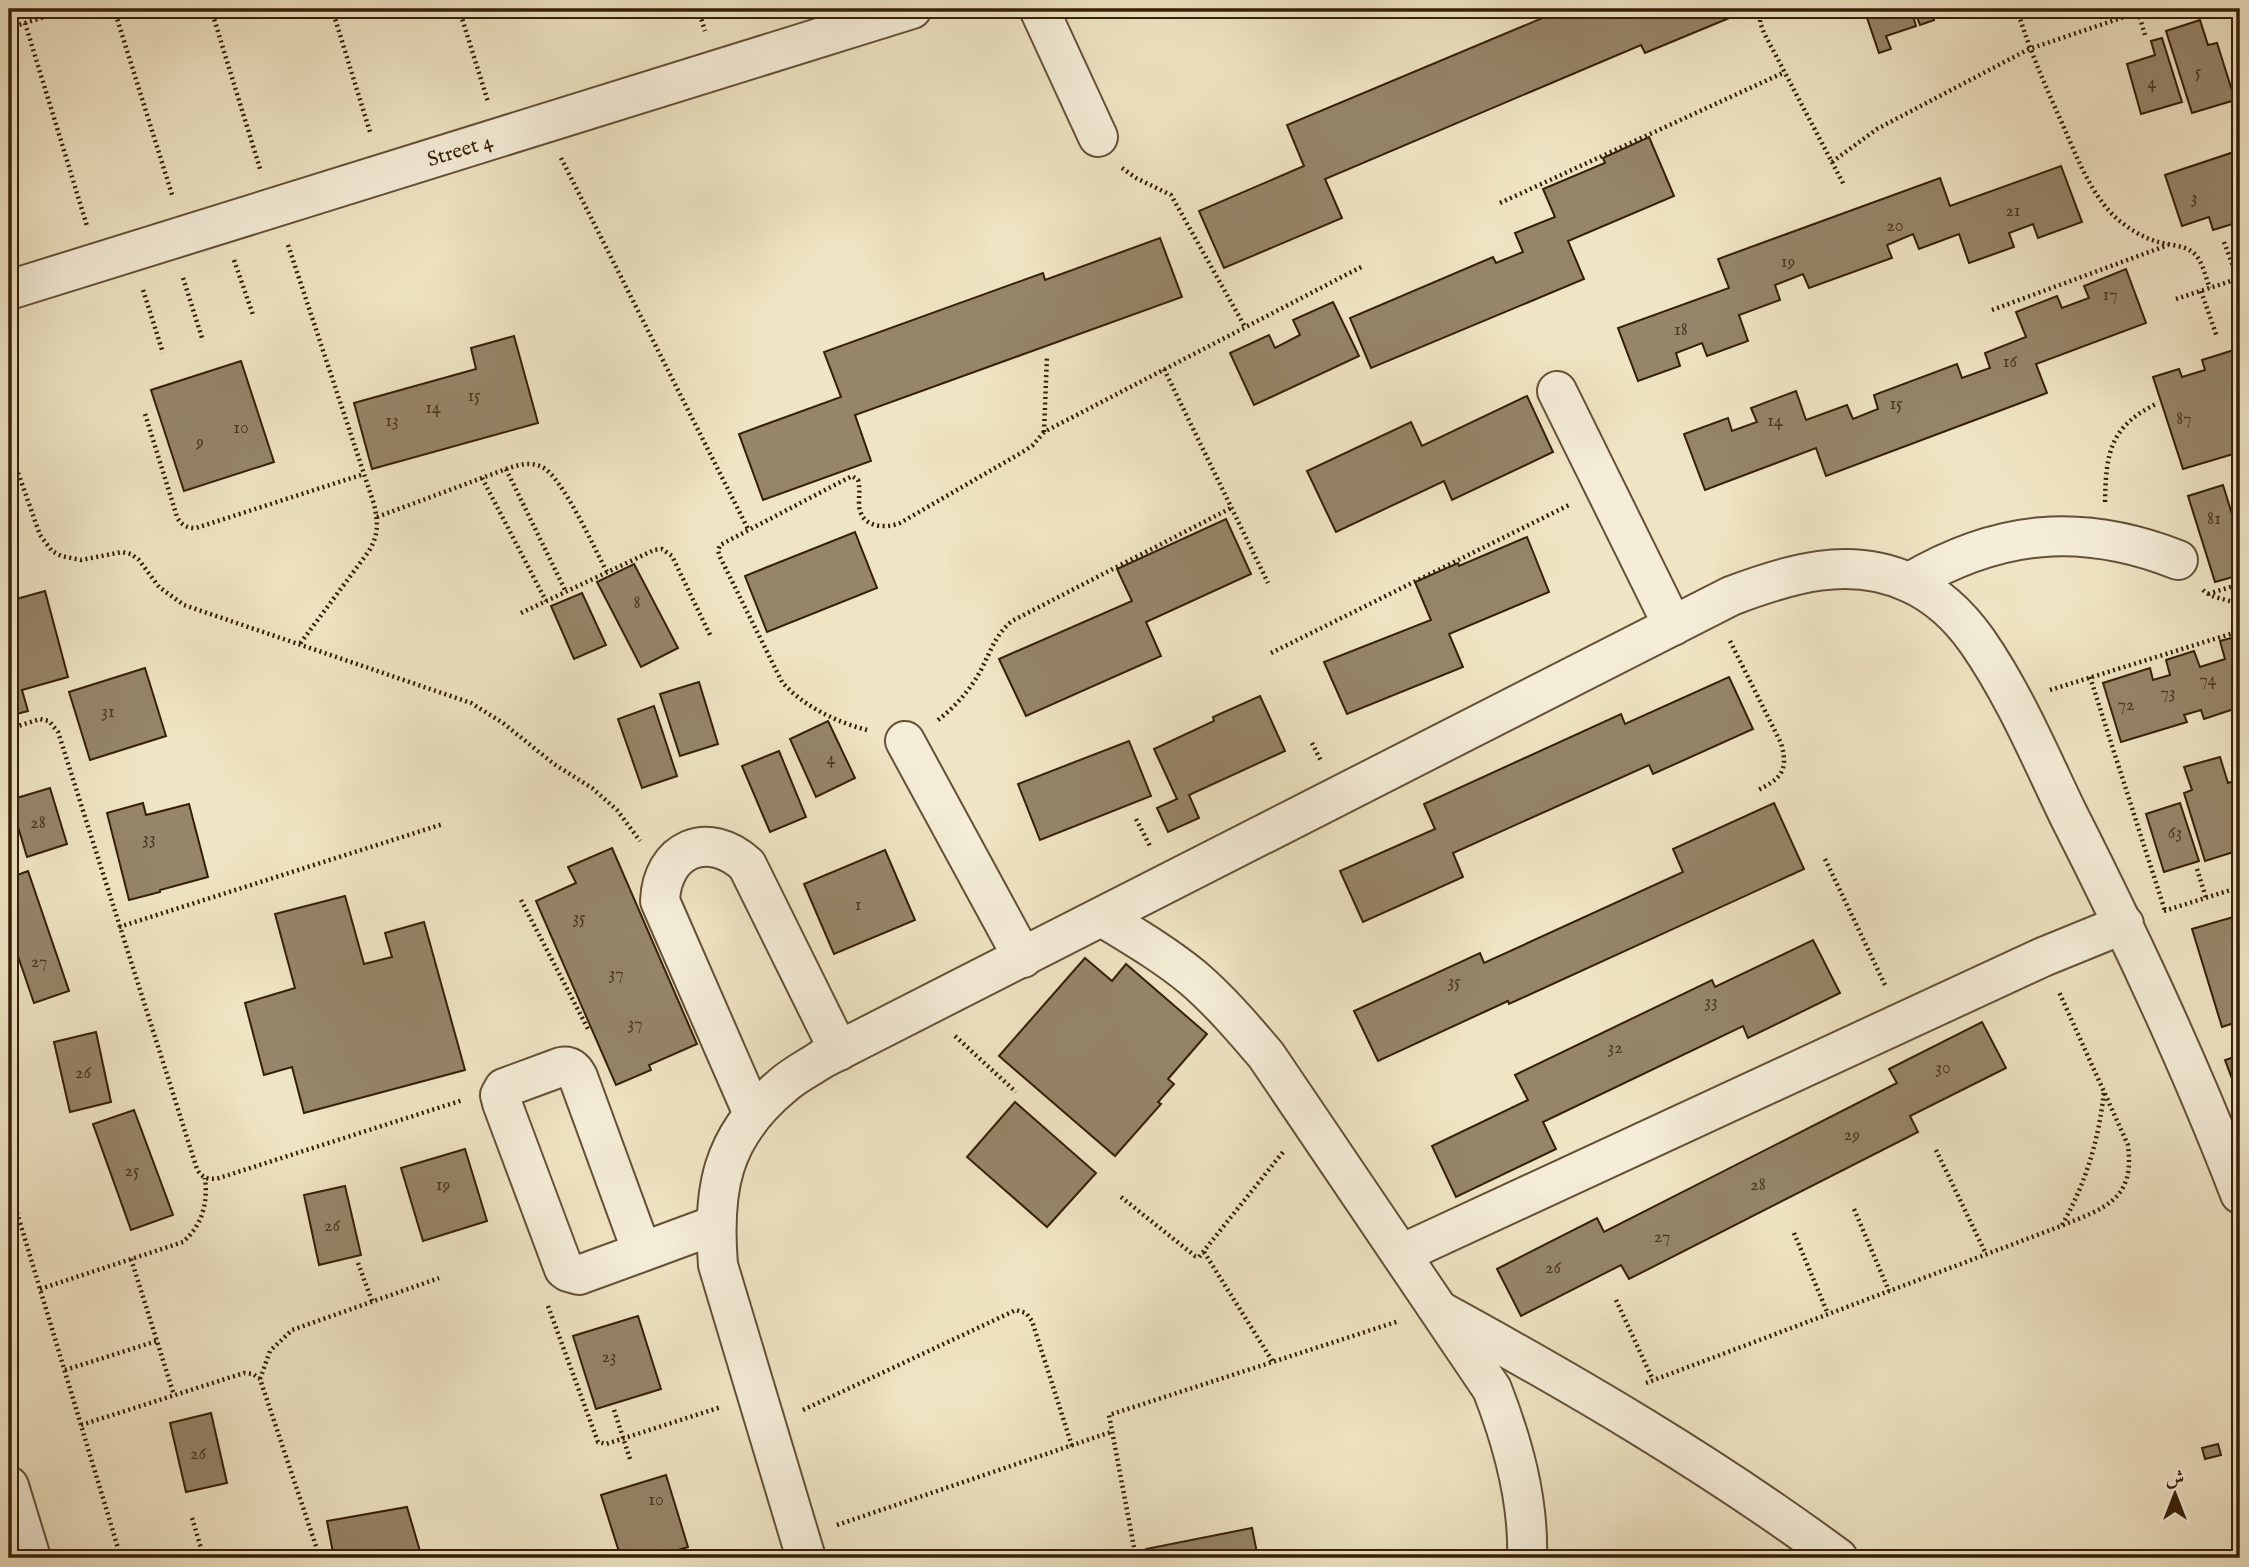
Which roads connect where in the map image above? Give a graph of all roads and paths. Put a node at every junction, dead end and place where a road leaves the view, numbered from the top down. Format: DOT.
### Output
graph roads {
  1 [pos="70,9"];
  2 [pos="114,9"];
  3 [pos="211,9"];
  4 [pos="332,9"];
  5 [pos="459,9"];
  6 [pos="912,9"];
  7 [pos="1039,9"];
  8 [pos="1761,9"];
  9 [pos="2017,9"];
  10 [pos="2148,9"];
  11 [pos="2138,12"];
  12 [pos="25,23"];
  13 [pos="9,28"];
  14 [pos="2145,35"];
  15 [pos="2029,49"];
  16 [pos="1785,72"];
  17 [pos="543,124"];
  18 [pos="499,138"];
  19 [pos="1098,138"];
  20 [pos="1832,162"];
  21 [pos="382,174"];
  22 [pos="1844,185"];
  23 [pos="1500,204"];
  24 [pos="274,207"];
  25 [pos="222,224"];
  26 [pos="178,238"];
  27 [pos="2224,242"];
  28 [pos="2169,244"];
  29 [pos="115,257"];
  30 [pos="1363,266"];
  31 [pos="2239,278"];
  32 [pos="2210,288"];
  33 [pos="9,290"];
  34 [pos="2201,291"];
  35 [pos="2176,299"];
  36 [pos="1992,310"];
  37 [pos="253,315"];
  38 [pos="1245,327"];
  39 [pos="2217,337"];
  40 [pos="203,341"];
  41 [pos="163,353"];
  42 [pos="1047,356"];
  43 [pos="1164,369"];
  44 [pos="1557,391"];
  45 [pos="2158,403"];
  46 [pos="145,414"];
  47 [pos="1044,432"];
  48 [pos="9,447"];
  49 [pos="506,469"];
  50 [pos="364,474"];
  51 [pos="482,478"];
  52 [pos="1604,487"];
  53 [pos="1231,508"];
  54 [pos="377,517"];
  55 [pos="748,529"];
  56 [pos="2105,539"];
  57 [pos="2178,560"];
  58 [pos="607,572"];
  59 [pos="1268,583"];
  60 [pos="1910,583"];
  61 [pos="2240,584"];
  62 [pos="566,592"];
  63 [pos="2206,594"];
  64 [pos="546,601"];
  65 [pos="1712,605"];
  66 [pos="522,613"];
  67 [pos="1673,626"];
  68 [pos="2240,631"];
  69 [pos="711,637"];
  70 [pos="299,645"];
  71 [pos="1270,653"];
  72 [pos="2090,677"];
  73 [pos="2013,702"];
  74 [pos="9,729"];
  75 [pos="905,741"];
  76 [pos="1756,790"];
  77 [pos="443,824"];
  78 [pos="1825,859"];
  79 [pos="2197,869"];
  80 [pos="666,870"];
  81 [pos="2240,887"];
  82 [pos="2206,898"];
  83 [pos="522,900"];
  84 [pos="2165,911"];
  85 [pos="1102,917"];
  86 [pos="2124,924"];
  87 [pos="120,927"];
  88 [pos="2043,957"];
  89 [pos="1023,958"];
  90 [pos="924,1007"];
  91 [pos="1903,1022"];
  92 [pos="839,1051"];
  93 [pos="573,1069"];
  94 [pos="508,1086"];
  95 [pos="2104,1090"];
  96 [pos="1016,1092"];
  97 [pos="753,1114"];
  98 [pos="1310,1118"];
  99 [pos="2227,1127"];
  100 [pos="1936,1150"];
  101 [pos="205,1178"];
  102 [pos="9,1186"];
  103 [pos="2240,1194"];
  104 [pos="1121,1196"];
  105 [pos="1854,1209"];
  106 [pos="715,1225"];
  107 [pos="2061,1226"];
  108 [pos="1794,1233"];
  109 [pos="642,1252"];
  110 [pos="1204,1252"];
  111 [pos="1401,1254"];
  112 [pos="1986,1254"];
  113 [pos="131,1259"];
  114 [pos="358,1262"];
  115 [pos="561,1264"];
  116 [pos="439,1278"];
  117 [pos="40,1289"];
  118 [pos="1889,1292"];
  119 [pos="1616,1300"];
  120 [pos="372,1301"];
  121 [pos="1437,1309"];
  122 [pos="1828,1314"];
  123 [pos="158,1341"];
  124 [pos="1273,1362"];
  125 [pos="65,1370"];
  126 [pos="260,1379"];
  127 [pos="1653,1380"];
  128 [pos="174,1395"];
  129 [pos="1600,1401"];
  130 [pos="614,1410"];
  131 [pos="761,1411"];
  132 [pos="81,1425"];
  133 [pos="1111,1432"];
  134 [pos="624,1439"];
  135 [pos="1073,1446"];
  136 [pos="631,1462"];
  137 [pos="9,1486"];
  138 [pos="192,1518"];
  139 [pos="803,1548"];
  140 [pos="31,1558"];
  141 [pos="121,1558"];
  142 [pos="204,1558"];
  143 [pos="320,1558"];
  144 [pos="1136,1558"];
  145 [pos="1527,1558"];
  146 [pos="1838,1558"];
  1 -- 12 [label="path"];
  2 -- 26 [label="path"];
  3 -- 24 [label="path"];
  4 -- 21 [label="path"];
  5 -- 18 [label="path"];
  6 -- 17 [label="street, Street 4"];
  7 -- 19 [label="street"];
  8 -- 16 [label="path"];
  9 -- 15 [label="path"];
  10 -- 11 [label="path"];
  11 -- 14 [label="path"];
  11 -- 15 [label="path"];
  12 -- 13 [label="path"];
  12 -- 29 [label="path"];
  15 -- 20 [label="path"];
  15 -- 28 [label="path"];
  16 -- 20 [label="path"];
  16 -- 23 [label="path"];
  17 -- 18 [label="street, Street 4"];
  17 -- 55 [label="path"];
  18 -- 21 [label="street, Street 4"];
  19 -- 38 [label="path"];
  20 -- 22 [label="path"];
  21 -- 24 [label="street, Street 4"];
  24 -- 25 [label="street, Street 4"];
  24 -- 50 [label="path"];
  25 -- 26 [label="street, Street 4"];
  25 -- 37 [label="path"];
  26 -- 29 [label="street, Street 4"];
  26 -- 40 [label="path"];
  27 -- 31 [label="path"];
  28 -- 32 [label="path"];
  28 -- 36 [label="path"];
  29 -- 33 [label="street, Street 4"];
  29 -- 41 [label="path"];
  30 -- 38 [label="path"];
  31 -- 32 [label="path"];
  32 -- 34 [label="path"];
  34 -- 35 [label="path"];
  34 -- 39 [label="path"];
  38 -- 43 [label="path"];
  42 -- 47 [label="path"];
  43 -- 47 [label="path"];
  43 -- 53 [label="path"];
  44 -- 52 [label="street"];
  45 -- 56 [label="path"];
  46 -- 50 [label="path"];
  47 -- 55 [label="path"];
  48 -- 70 [label="path"];
  49 -- 51 [label="path"];
  49 -- 58 [label="path"];
  49 -- 62 [label="path"];
  50 -- 54 [label="path"];
  51 -- 54 [label="path"];
  51 -- 64 [label="path"];
  52 -- 67 [label="street"];
  52 -- 71 [label="path"];
  53 -- 59 [label="path"];
  53 -- 75 [label="path"];
  54 -- 70 [label="path"];
  55 -- 75 [label="path"];
  56 -- 57 [label="street"];
  56 -- 60 [label="street"];
  58 -- 62 [label="path"];
  58 -- 69 [label="path"];
  60 -- 65 [label="street"];
  60 -- 73 [label="street"];
  61 -- 63 [label="path"];
  62 -- 64 [label="path"];
  64 -- 66 [label="path"];
  65 -- 67 [label="street"];
  65 -- 76 [label="path"];
  67 -- 85 [label="street"];
  68 -- 72 [label="path"];
  70 -- 80 [label="path"];
  72 -- 73 [label="path"];
  72 -- 84 [label="path"];
  73 -- 86 [label="street"];
  74 -- 87 [label="path"];
  75 -- 89 [label="street"];
  77 -- 87 [label="path"];
  78 -- 91 [label="path"];
  79 -- 82 [label="path"];
  80 -- 92 [label="street"];
  80 -- 97 [label="street"];
  81 -- 82 [label="path"];
  82 -- 84 [label="path"];
  83 -- 93 [label="path"];
  84 -- 86 [label="path"];
  85 -- 89 [label="street"];
  85 -- 98 [label="street"];
  86 -- 88 [label="street"];
  86 -- 99 [label="street"];
  87 -- 101 [label="path"];
  88 -- 91 [label="street"];
  88 -- 95 [label="path"];
  89 -- 90 [label="street"];
  90 -- 92 [label="street"];
  90 -- 96 [label="path"];
  91 -- 111 [label="street"];
  92 -- 97 [label="street"];
  93 -- 94 [label="street"];
  93 -- 109 [label="street"];
  94 -- 101 [label="path"];
  94 -- 115 [label="street"];
  95 -- 107 [label="path"];
  95 -- 107 [label="path"];
  97 -- 106 [label="street"];
  98 -- 110 [label="path"];
  98 -- 111 [label="street"];
  99 -- 103 [label="street"];
  100 -- 112 [label="path"];
  101 -- 113 [label="path"];
  102 -- 117 [label="path"];
  104 -- 110 [label="path"];
  105 -- 118 [label="path"];
  106 -- 109 [label="street"];
  106 -- 131 [label="street"];
  107 -- 112 [label="path"];
  108 -- 122 [label="path"];
  109 -- 115 [label="street"];
  110 -- 124 [label="path"];
  111 -- 121 [label="street"];
  112 -- 118 [label="path"];
  113 -- 117 [label="path"];
  113 -- 123 [label="path"];
  114 -- 120 [label="path"];
  115 -- 134 [label="path"];
  116 -- 120 [label="path"];
  117 -- 125 [label="path"];
  118 -- 122 [label="path"];
  119 -- 127 [label="path"];
  120 -- 126 [label="path"];
  121 -- 124 [label="path"];
  121 -- 129 [label="street"];
  121 -- 145 [label="street"];
  122 -- 127 [label="path"];
  123 -- 125 [label="path"];
  123 -- 128 [label="path"];
  124 -- 133 [label="path"];
  125 -- 132 [label="path"];
  126 -- 128 [label="path"];
  126 -- 143 [label="path"];
  127 -- 129 [label="path"];
  128 -- 132 [label="path"];
  129 -- 146 [label="street"];
  130 -- 134 [label="path"];
  131 -- 134 [label="path"];
  131 -- 135 [label="path"];
  131 -- 139 [label="street"];
  132 -- 141 [label="path"];
  133 -- 135 [label="path"];
  133 -- 144 [label="path"];
  134 -- 136 [label="path"];
  135 -- 139 [label="path"];
  137 -- 140 [label="street"];
  138 -- 142 [label="path"];
}
